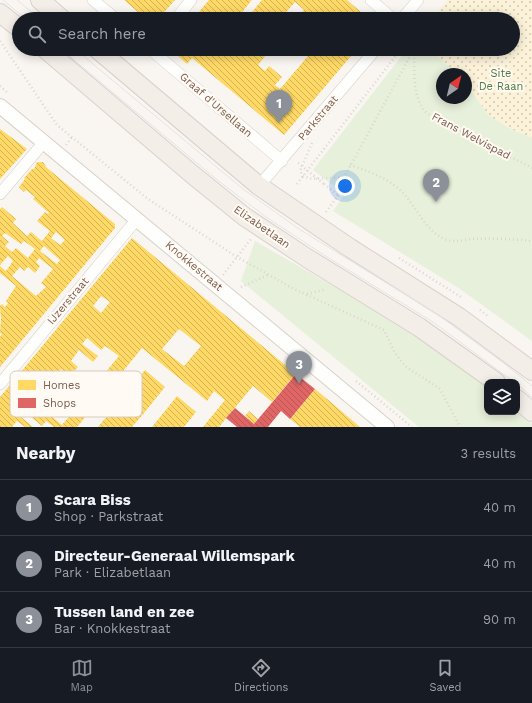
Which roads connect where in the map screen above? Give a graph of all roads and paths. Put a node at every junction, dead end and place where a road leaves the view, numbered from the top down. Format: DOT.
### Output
graph roads {
  1 [pos="40,0"];
  2 [pos="93,0"];
  3 [pos="191,0"];
  4 [pos="371,0"];
  5 [pos="418,0"];
  6 [pos="54,12"];
  7 [pos="108,12"];
  8 [pos="182,12"];
  9 [pos="385,12"];
  10 [pos="408,12"];
  11 [pos="0,13"];
  12 [pos="12,22"];
  13 [pos="0,41"];
  14 [pos="53,56"];
  15 [pos="105,56"];
  16 [pos="159,56"];
  17 [pos="370,56"];
  18 [pos="396,56"];
  19 [pos="410,56"];
  20 [pos="414,56"];
  21 [pos="0,106"];
  22 [pos="44,142"];
  23 [pos="311,147"];
  24 [pos="282,161"];
  25 [pos="298,163"];
  26 [pos="350,165"];
  27 [pos="532,168"];
  28 [pos="303,176"];
  29 [pos="346,177"];
  30 [pos="297,184"];
  31 [pos="259,186"];
  32 [pos="0,194"];
  33 [pos="338,195"];
  34 [pos="326,212"];
  35 [pos="137,219"];
  36 [pos="252,238"];
  37 [pos="532,241"];
  38 [pos="237,257"];
  39 [pos="269,275"];
  40 [pos="215,284"];
  41 [pos="241,287"];
  42 [pos="11,371"];
  43 [pos="10,372"];
  44 [pos="532,372"];
  45 [pos="492,379"];
  46 [pos="0,384"];
  47 [pos="520,402"];
  48 [pos="532,412"];
  49 [pos="387,427"];
  50 [pos="460,427"];
  1 -- 6 [label="main road"];
  2 -- 7 [label="street"];
  3 -- 8 [label="street"];
  4 -- 9 [label="street"];
  5 -- 10 [label="street"];
  11 -- 12 [label="main road"];
  13 -- 38 [label="path"];
  14 -- 45 [label="main road, Elizabetlaan"];
  15 -- 31 [label="main road"];
  16 -- 24 [label="street, Graaf d'Ursellaan"];
  17 -- 24 [label="street, Parkstraat"];
  18 -- 28 [label="path"];
  19 -- 26 [label="path"];
  20 -- 27 [label="path, Frans Welvispad"];
  21 -- 22 [label="street, Knokkestraat"];
  22 -- 32 [label="street"];
  22 -- 35 [label="street, Knokkestraat"];
  23 -- 28 [label="path"];
  24 -- 31 [label="street, Parkstraat"];
  25 -- 33 [label="path, bridge"];
  26 -- 29 [label="path"];
  26 -- 37 [label="path"];
  28 -- 29 [label="path"];
  28 -- 30 [label="path"];
  29 -- 33 [label="path"];
  31 -- 44 [label="main road"];
  33 -- 34 [label="path"];
  35 -- 40 [label="street, Knokkestraat"];
  35 -- 42 [label="street, IJzerstraat"];
  36 -- 38 [label="path"];
  38 -- 39 [label="path"];
  38 -- 40 [label="path"];
  39 -- 41 [label="path"];
  39 -- 50 [label="path"];
  40 -- 49 [label="street, Knokkestraat"];
  43 -- 46 [label="street, IJzerstraat"];
  47 -- 48 [label="main road"];
}
